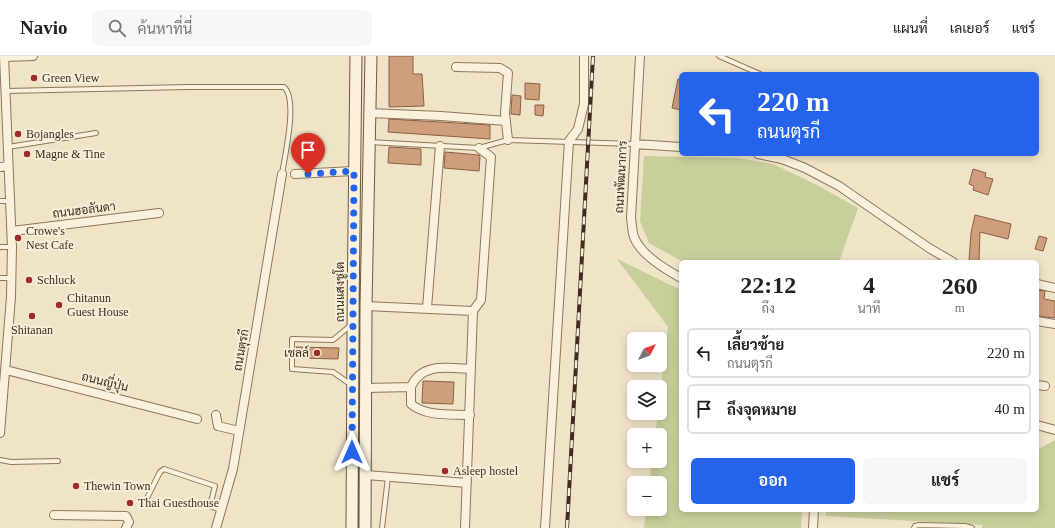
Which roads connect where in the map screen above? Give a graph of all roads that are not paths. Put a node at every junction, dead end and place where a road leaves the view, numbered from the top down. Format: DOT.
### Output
graph roads {
  1 [pos="4,56"];
  2 [pos="33,56"];
  3 [pos="356,56"];
  4 [pos="371,56"];
  5 [pos="584,56"];
  6 [pos="640,56"];
  7 [pos="719,56"];
  8 [pos="456,67"];
  9 [pos="356,68"];
  10 [pos="370,68"];
  11 [pos="755,72"];
  12 [pos="5,91"];
  13 [pos="369,113"];
  14 [pos="506,121"];
  15 [pos="96,134"];
  16 [pos="508,140"];
  17 [pos="569,141"];
  18 [pos="369,142"];
  19 [pos="635,144"];
  20 [pos="440,146"];
  21 [pos="8,147"];
  22 [pos="679,147"];
  23 [pos="479,148"];
  24 [pos="768,156"];
  25 [pos="4,167"];
  26 [pos="354,171"];
  27 [pos="282,174"];
  28 [pos="295,174"];
  29 [pos="0,201"];
  30 [pos="10,201"];
  31 [pos="159,213"];
  32 [pos="12,231"];
  33 [pos="0,247"];
  34 [pos="12,247"];
  35 [pos="950,260"];
  36 [pos="679,277"];
  37 [pos="0,278"];
  38 [pos="12,278"];
  39 [pos="1039,284"];
  40 [pos="1055,288"];
  41 [pos="352,302"];
  42 [pos="366,306"];
  43 [pos="427,308"];
  44 [pos="474,311"];
  45 [pos="1039,321"];
  46 [pos="352,324"];
  47 [pos="1055,324"];
  48 [pos="4,336"];
  49 [pos="471,369"];
  50 [pos="6,370"];
  51 [pos="2,380"];
  52 [pos="352,386"];
  53 [pos="411,386"];
  54 [pos="366,388"];
  55 [pos="470,415"];
  56 [pos="216,416"];
  57 [pos="197,419"];
  58 [pos="1039,426"];
  59 [pos="240,430"];
  60 [pos="1055,430"];
  61 [pos="0,433"];
  62 [pos="352,436"];
  63 [pos="366,438"];
  64 [pos="0,460"];
  65 [pos="58,461"];
  66 [pos="366,475"];
  67 [pos="388,477"];
  68 [pos="467,483"];
  69 [pos="145,502"];
  70 [pos="221,510"];
  71 [pos="814,512"];
  72 [pos="54,515"];
  73 [pos="126,528"];
  74 [pos="216,528"];
  75 [pos="352,528"];
  76 [pos="365,528"];
  77 [pos="382,528"];
  78 [pos="465,528"];
  79 [pos="545,528"];
  80 [pos="813,528"];
  81 [pos="914,528"];
  82 [pos="972,528"];
  1 -- 2 [label="street"];
  1 -- 12 [label="street"];
  3 -- 9 [label="main road, ถนนแสงชูโต"];
  4 -- 10 [label="main road"];
  5 -- 17 [label="street"];
  6 -- 19 [label="street, ถนนพัฒนาการ"];
  7 -- 11 [label="lane"];
  8 -- 14 [label="street"];
  9 -- 10 [label="main road"];
  9 -- 26 [label="main road, ถนนแสงชูโต"];
  10 -- 13 [label="main road"];
  12 -- 21 [label="street"];
  12 -- 27 [label="lane"];
  13 -- 14 [label="street"];
  13 -- 18 [label="main road"];
  14 -- 16 [label="street"];
  15 -- 21 [label="lane"];
  16 -- 17 [label="lane"];
  16 -- 23 [label="lane"];
  17 -- 19 [label="lane"];
  17 -- 79 [label="street"];
  18 -- 20 [label="lane"];
  18 -- 42 [label="main road"];
  19 -- 22 [label="street"];
  19 -- 36 [label="street, ถนนพัฒนาการ"];
  20 -- 23 [label="lane"];
  20 -- 43 [label="street"];
  21 -- 25 [label="street"];
  23 -- 44 [label="street"];
  24 -- 35 [label="street"];
  25 -- 30 [label="street"];
  26 -- 28 [label="street"];
  26 -- 41 [label="main road, ถนนแสงชูโต"];
  27 -- 59 [label="street, ถนนตุรกี"];
  29 -- 30 [label="lane"];
  30 -- 32 [label="street"];
  31 -- 32 [label="street, ถนนฮอลันดา"];
  32 -- 34 [label="street"];
  33 -- 34 [label="lane"];
  34 -- 38 [label="street"];
  37 -- 38 [label="lane"];
  38 -- 48 [label="street"];
  39 -- 40 [label="street"];
  41 -- 42 [label="main road"];
  41 -- 46 [label="main road, ถนนแสงชูโต"];
  42 -- 43 [label="street"];
  42 -- 54 [label="main road"];
  43 -- 44 [label="street"];
  44 -- 49 [label="street"];
  45 -- 47 [label="street"];
  46 -- 52 [label="main road, ถนนแสงชูโต"];
  46 -- 52 [label="lane"];
  48 -- 50 [label="street"];
  49 -- 53 [label="street"];
  49 -- 55 [label="street"];
  50 -- 51 [label="street"];
  50 -- 57 [label="street, ถนนญี่ปุ่น"];
  51 -- 61 [label="street"];
  52 -- 62 [label="main road, ถนนแสงชูโต"];
  53 -- 54 [label="street"];
  53 -- 55 [label="street"];
  54 -- 63 [label="main road"];
  55 -- 68 [label="street"];
  56 -- 59 [label="street"];
  58 -- 60 [label="street"];
  59 -- 70 [label="street, ถนนตุรกี"];
  62 -- 63 [label="main road"];
  62 -- 75 [label="main road, ถนนแสงชูโต"];
  63 -- 66 [label="main road"];
  64 -- 65 [label="lane"];
  66 -- 67 [label="street"];
  66 -- 76 [label="main road"];
  67 -- 68 [label="street"];
  67 -- 77 [label="lane"];
  68 -- 78 [label="street"];
  69 -- 70 [label="lane"];
  70 -- 74 [label="street, ถนนตุรกี"];
  71 -- 80 [label="street"];
  72 -- 73 [label="street"];
  81 -- 82 [label="lane"];
}
